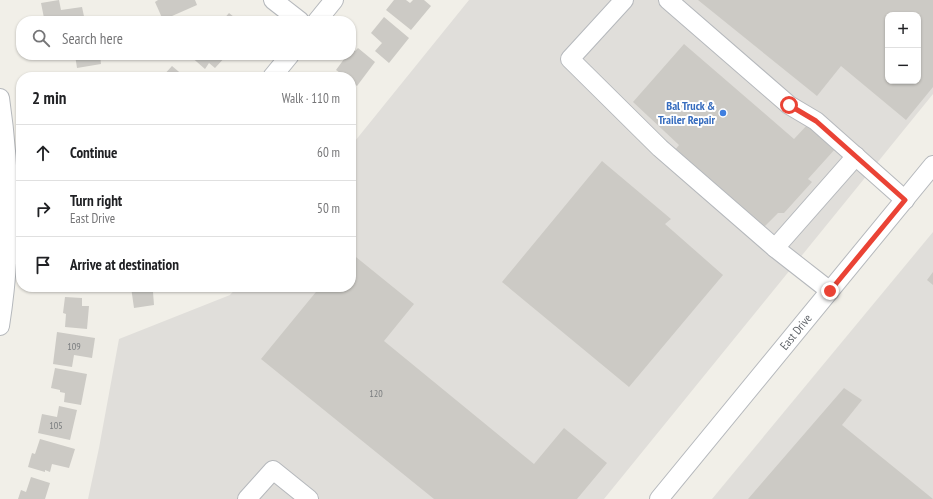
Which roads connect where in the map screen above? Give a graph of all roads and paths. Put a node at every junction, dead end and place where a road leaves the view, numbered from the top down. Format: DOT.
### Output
graph roads {
  1 [pos="273,0"];
  2 [pos="334,0"];
  3 [pos="624,0"];
  4 [pos="668,0"];
  5 [pos="294,16"];
  6 [pos="321,16"];
  7 [pos="286,60"];
  8 [pos="276,72"];
  9 [pos="0,98"];
  10 [pos="856,156"];
  11 [pos="933,165"];
  12 [pos="905,200"];
  13 [pos="15,224"];
  14 [pos="775,248"];
  15 [pos="830,291"];
  16 [pos="0,326"];
  17 [pos="247,499"];
  18 [pos="309,499"];
  19 [pos="659,499"];
  1 -- 5 [label="street"];
  2 -- 6 [label="street"];
  3 -- 14 [label="street"];
  4 -- 10 [label="street"];
  7 -- 8 [label="street"];
  9 -- 13 [label="street"];
  10 -- 12 [label="street"];
  10 -- 14 [label="street"];
  11 -- 12 [label="street, East Drive"];
  12 -- 15 [label="street, East Drive"];
  13 -- 16 [label="street"];
  14 -- 15 [label="street"];
  15 -- 19 [label="street, East Drive"];
  17 -- 18 [label="street"];
}
